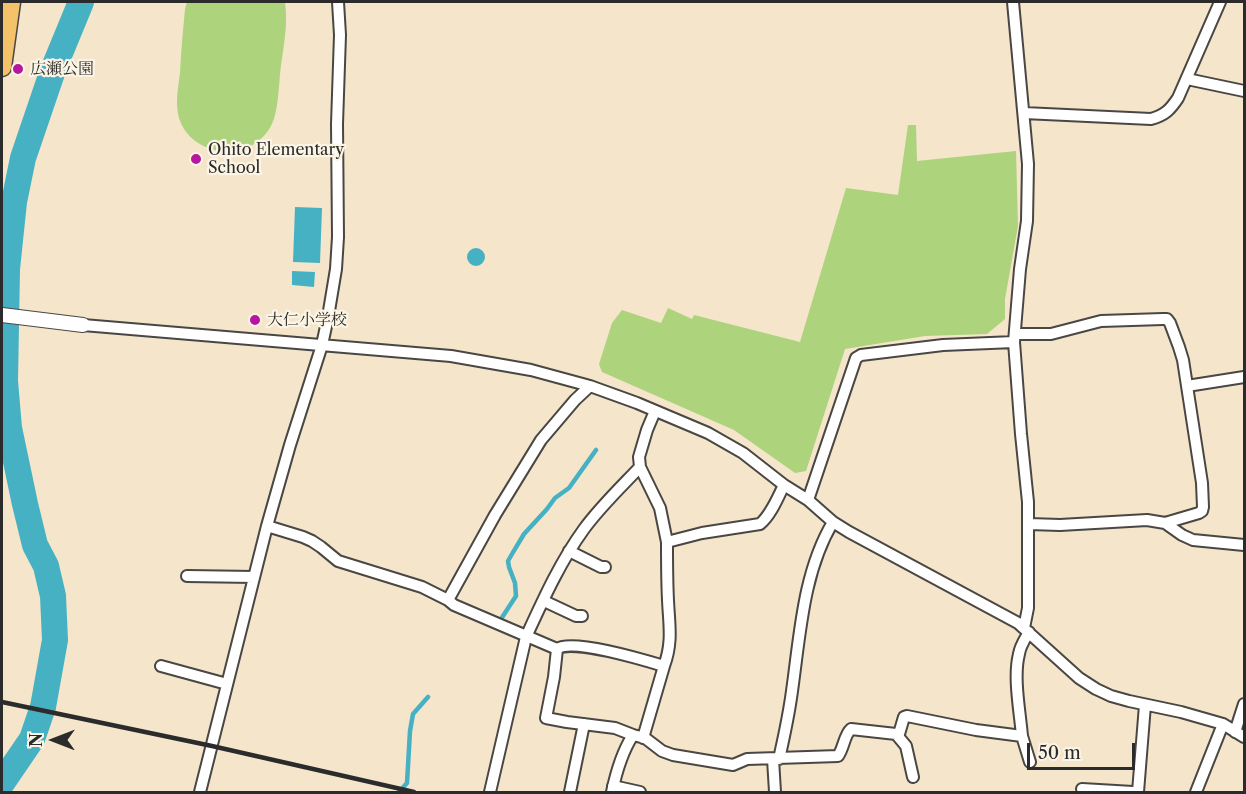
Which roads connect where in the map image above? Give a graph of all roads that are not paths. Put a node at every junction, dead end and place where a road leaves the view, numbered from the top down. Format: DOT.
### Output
graph roads {
  1 [pos="11,2"];
  2 [pos="338,2"];
  3 [pos="1013,2"];
  4 [pos="1220,2"];
  5 [pos="2,67"];
  6 [pos="1186,79"];
  7 [pos="1245,91"];
  8 [pos="1024,113"];
  9 [pos="2,315"];
  10 [pos="83,325"];
  11 [pos="1014,338"];
  12 [pos="322,345"];
  13 [pos="1245,377"];
  14 [pos="590,386"];
  15 [pos="1186,386"];
  16 [pos="655,411"];
  17 [pos="640,466"];
  18 [pos="784,485"];
  19 [pos="808,500"];
  20 [pos="833,522"];
  21 [pos="1165,523"];
  22 [pos="1029,524"];
  23 [pos="267,526"];
  24 [pos="667,542"];
  25 [pos="1245,545"];
  26 [pos="569,551"];
  27 [pos="605,567"];
  28 [pos="187,576"];
  29 [pos="254,577"];
  30 [pos="448,600"];
  31 [pos="544,601"];
  32 [pos="582,616"];
  33 [pos="1026,630"];
  34 [pos="526,637"];
  35 [pos="557,649"];
  36 [pos="160,666"];
  37 [pos="664,666"];
  38 [pos="227,684"];
  39 [pos="1145,705"];
  40 [pos="1245,705"];
  41 [pos="584,724"];
  42 [pos="1223,724"];
  43 [pos="896,734"];
  44 [pos="1240,735"];
  45 [pos="638,736"];
  46 [pos="1022,736"];
  47 [pos="776,759"];
  48 [pos="1030,762"];
  49 [pos="913,777"];
  50 [pos="613,789"];
  51 [pos="1082,789"];
  52 [pos="200,792"];
  53 [pos="490,792"];
  54 [pos="570,792"];
  55 [pos="640,792"];
  56 [pos="775,792"];
  57 [pos="1133,792"];
  58 [pos="1138,792"];
  59 [pos="1196,792"];
  1 -- 5 [label="main road"];
  2 -- 12 [label="street"];
  3 -- 8 [label="street"];
  4 -- 6 [label="street"];
  6 -- 7 [label="street"];
  6 -- 8 [label="street"];
  8 -- 11 [label="street"];
  9 -- 10 [label="street"];
  10 -- 12 [label="street"];
  11 -- 15 [label="street"];
  11 -- 19 [label="street"];
  11 -- 22 [label="street"];
  12 -- 14 [label="street"];
  12 -- 23 [label="street"];
  13 -- 15 [label="street"];
  14 -- 16 [label="street"];
  14 -- 30 [label="street"];
  15 -- 21 [label="street"];
  16 -- 17 [label="street"];
  16 -- 18 [label="street"];
  17 -- 24 [label="street"];
  17 -- 26 [label="street"];
  18 -- 19 [label="street"];
  18 -- 24 [label="street"];
  19 -- 20 [label="street"];
  20 -- 33 [label="street"];
  20 -- 47 [label="street"];
  21 -- 22 [label="street"];
  21 -- 25 [label="street"];
  22 -- 33 [label="street"];
  23 -- 29 [label="street"];
  23 -- 30 [label="street"];
  24 -- 37 [label="street"];
  26 -- 27 [label="street"];
  26 -- 31 [label="street"];
  28 -- 29 [label="street"];
  29 -- 38 [label="street"];
  30 -- 34 [label="street"];
  31 -- 32 [label="street"];
  31 -- 34 [label="street"];
  33 -- 39 [label="street"];
  33 -- 46 [label="street"];
  34 -- 35 [label="street"];
  34 -- 53 [label="street"];
  35 -- 37 [label="street"];
  35 -- 41 [label="street"];
  36 -- 38 [label="street"];
  37 -- 45 [label="street"];
  38 -- 52 [label="street"];
  39 -- 42 [label="street"];
  39 -- 58 [label="street"];
  40 -- 44 [label="street"];
  41 -- 45 [label="street"];
  41 -- 54 [label="street"];
  42 -- 44 [label="street"];
  42 -- 59 [label="street"];
  43 -- 46 [label="street"];
  43 -- 47 [label="street"];
  43 -- 49 [label="street"];
  45 -- 47 [label="street"];
  45 -- 50 [label="street"];
  46 -- 48 [label="street"];
  47 -- 56 [label="street"];
  50 -- 55 [label="street"];
  51 -- 57 [label="street"];
}
